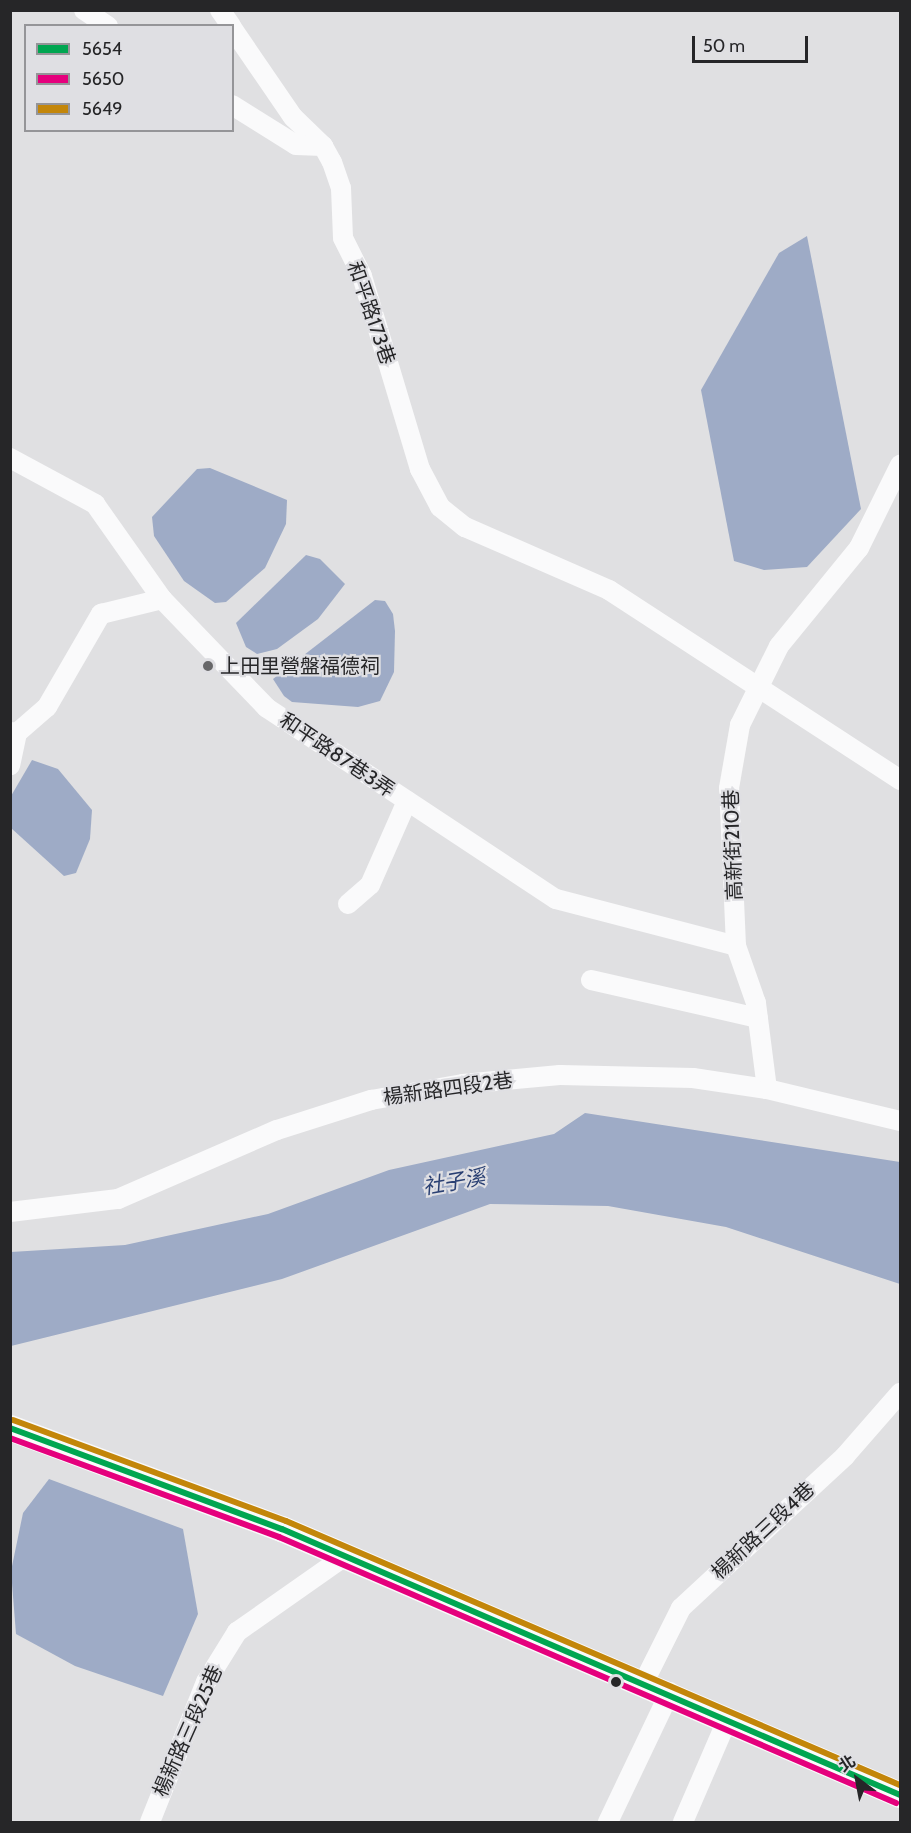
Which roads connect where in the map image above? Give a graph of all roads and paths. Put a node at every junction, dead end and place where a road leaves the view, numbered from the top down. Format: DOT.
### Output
graph roads {
  1 [pos="84,10"];
  2 [pos="220,10"];
  3 [pos="105,24"];
  4 [pos="230,24"];
  5 [pos="234,30"];
  6 [pos="234,106"];
  7 [pos="323,146"];
  8 [pos="10,458"];
  9 [pos="900,465"];
  10 [pos="162,599"];
  11 [pos="756,686"];
  12 [pos="14,733"];
  13 [pos="10,765"];
  14 [pos="900,780"];
  15 [pos="406,801"];
  16 [pos="348,904"];
  17 [pos="736,946"];
  18 [pos="591,980"];
  19 [pos="758,1018"];
  20 [pos="767,1089"];
  21 [pos="900,1121"];
  22 [pos="10,1212"];
  23 [pos="900,1393"];
  24 [pos="10,1428"];
  25 [pos="345,1556"];
  26 [pos="644,1682"];
  27 [pos="670,1692"];
  28 [pos="728,1718"];
  29 [pos="900,1795"];
  30 [pos="150,1822"];
  31 [pos="608,1822"];
  32 [pos="683,1822"];
  1 -- 3 [label="street"];
  2 -- 4 [label="street"];
  5 -- 7 [label="street"];
  6 -- 7 [label="street"];
  7 -- 11 [label="street, 和平路173巷"];
  8 -- 10 [label="street, 和平路87巷3弄"];
  9 -- 11 [label="street, 高新街210巷"];
  10 -- 12 [label="street"];
  10 -- 15 [label="street, 和平路87巷3弄"];
  11 -- 14 [label="street"];
  11 -- 17 [label="street, 高新街210巷"];
  12 -- 13 [label="street"];
  15 -- 16 [label="street"];
  15 -- 17 [label="street, 和平路87巷3弄"];
  17 -- 19 [label="street, 高新街210巷"];
  18 -- 19 [label="street"];
  19 -- 20 [label="street, 高新街210巷"];
  20 -- 21 [label="street, 楊新路四段2巷"];
  20 -- 22 [label="street, 楊新路四段2巷"];
  23 -- 26 [label="street, 楊新路三段4巷"];
  24 -- 25 [label="main road"];
  25 -- 26 [label="main road"];
  25 -- 30 [label="street, 楊新路三段25巷"];
  26 -- 27 [label="main road"];
  27 -- 28 [label="main road"];
  27 -- 31 [label="street"];
  28 -- 29 [label="main road"];
  28 -- 32 [label="street"];
}
